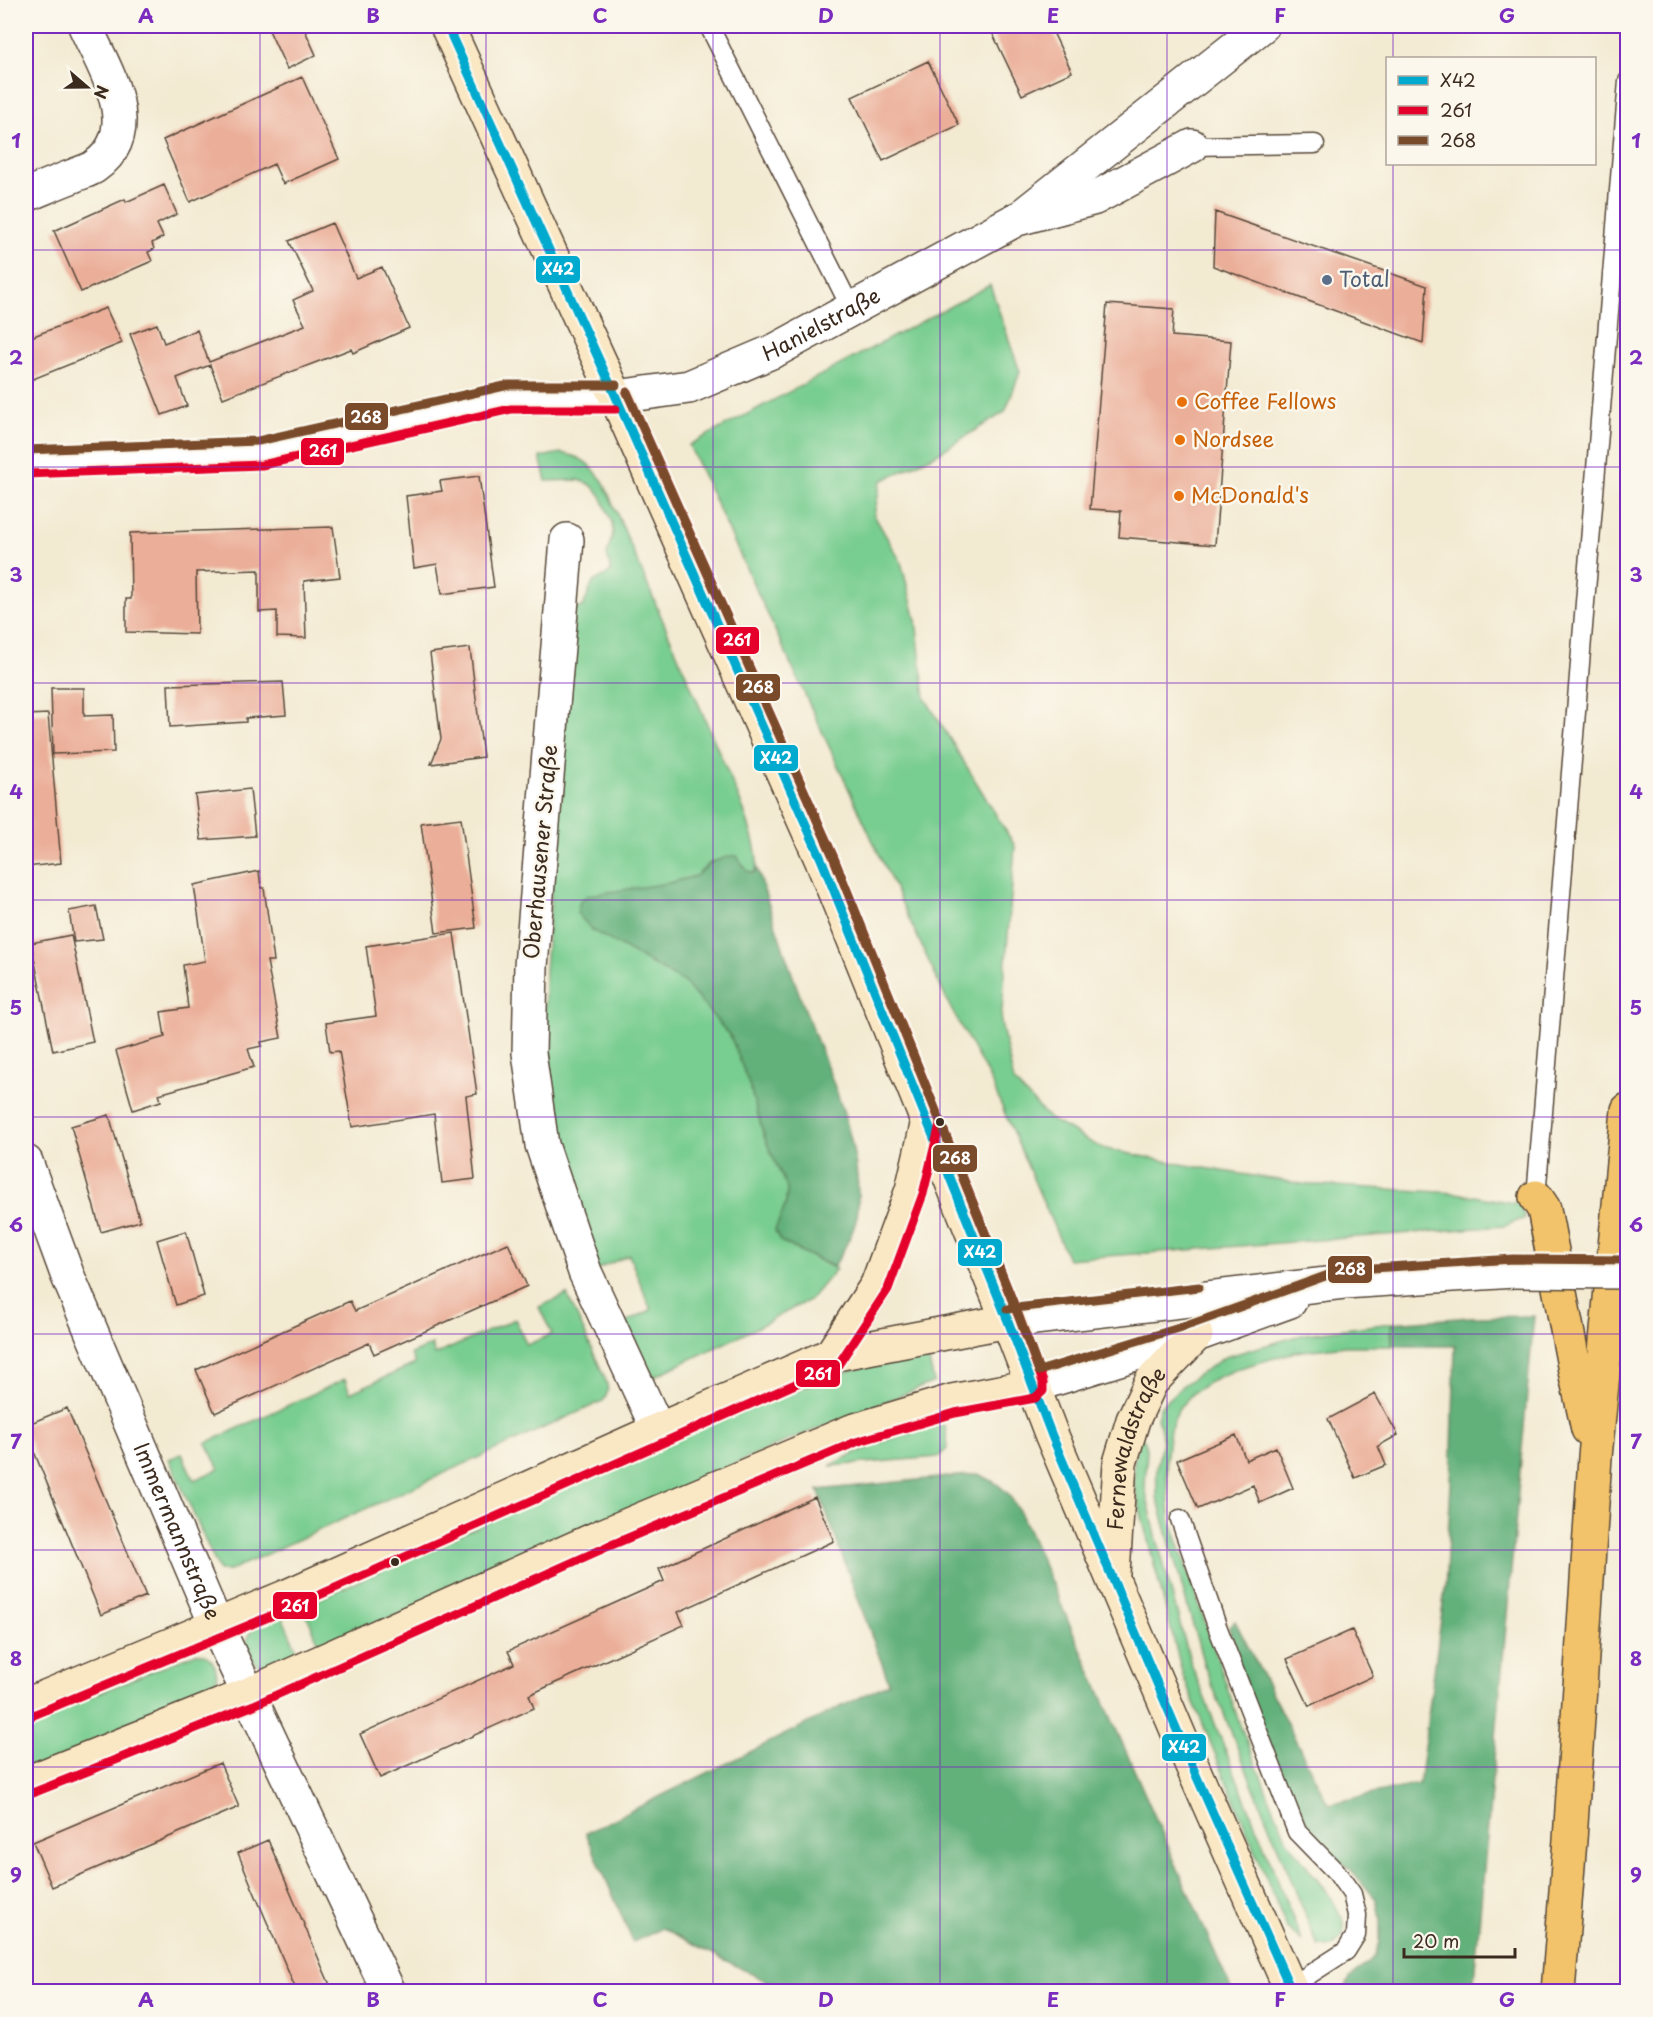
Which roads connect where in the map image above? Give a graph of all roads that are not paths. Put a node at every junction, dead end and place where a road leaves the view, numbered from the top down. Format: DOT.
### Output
graph roads {
  1 [pos="85,26"];
  2 [pos="447,26"];
  3 [pos="709,26"];
  4 [pos="1262,26"];
  5 [pos="1628,81"];
  6 [pos="1315,144"];
  7 [pos="1192,146"];
  8 [pos="26,195"];
  9 [pos="1017,219"];
  10 [pos="852,310"];
  11 [pos="616,397"];
  12 [pos="26,462"];
  13 [pos="567,540"];
  14 [pos="1628,1110"];
  15 [pos="928,1121"];
  16 [pos="26,1162"];
  17 [pos="1536,1197"];
  18 [pos="1628,1272"];
  19 [pos="1344,1282"];
  20 [pos="1008,1321"];
  21 [pos="1196,1335"];
  22 [pos="831,1356"];
  23 [pos="1032,1386"];
  24 [pos="658,1430"];
  25 [pos="1595,1457"];
  26 [pos="1180,1519"];
  27 [pos="1113,1581"];
  28 [pos="217,1627"];
  29 [pos="249,1694"];
  30 [pos="26,1705"];
  31 [pos="26,1783"];
  32 [pos="1291,1989"];
  33 [pos="389,1992"];
  34 [pos="1558,1992"];
  1 -- 8 [label="street"];
  2 -- 11 [label="main road"];
  3 -- 10 [label="lane"];
  4 -- 9 [label="street, Hanielstraße"];
  5 -- 17 [label="lane"];
  6 -- 7 [label="lane"];
  7 -- 9 [label="street, Hanielstraße"];
  9 -- 10 [label="street, Hanielstraße"];
  10 -- 11 [label="street, Hanielstraße"];
  11 -- 12 [label="street, Hanielstraße"];
  11 -- 15 [label="main road"];
  13 -- 24 [label="street, Oberhausener Straße"];
  14 -- 25 [label="highway"];
  15 -- 20 [label="main road"];
  15 -- 22 [label="main road"];
  16 -- 28 [label="street, Immermannstraße"];
  17 -- 25 [label="highway"];
  18 -- 19 [label="street, Fernewaldstraße, bridge"];
  19 -- 20 [label="street, Fernewaldstraße"];
  19 -- 21 [label="street, Fernewaldstraße"];
  20 -- 22 [label="main road"];
  20 -- 23 [label="main road"];
  21 -- 23 [label="street, Fernewaldstraße"];
  21 -- 27 [label="main road, Fernewaldstraße"];
  22 -- 24 [label="main road"];
  23 -- 27 [label="main road"];
  23 -- 29 [label="main road"];
  24 -- 28 [label="main road"];
  25 -- 34 [label="highway"];
  26 -- 32 [label="lane"];
  27 -- 32 [label="main road"];
  28 -- 29 [label="street, Immermannstraße"];
  28 -- 30 [label="main road"];
  29 -- 31 [label="main road"];
  29 -- 33 [label="street, Immermannstraße"];
}
